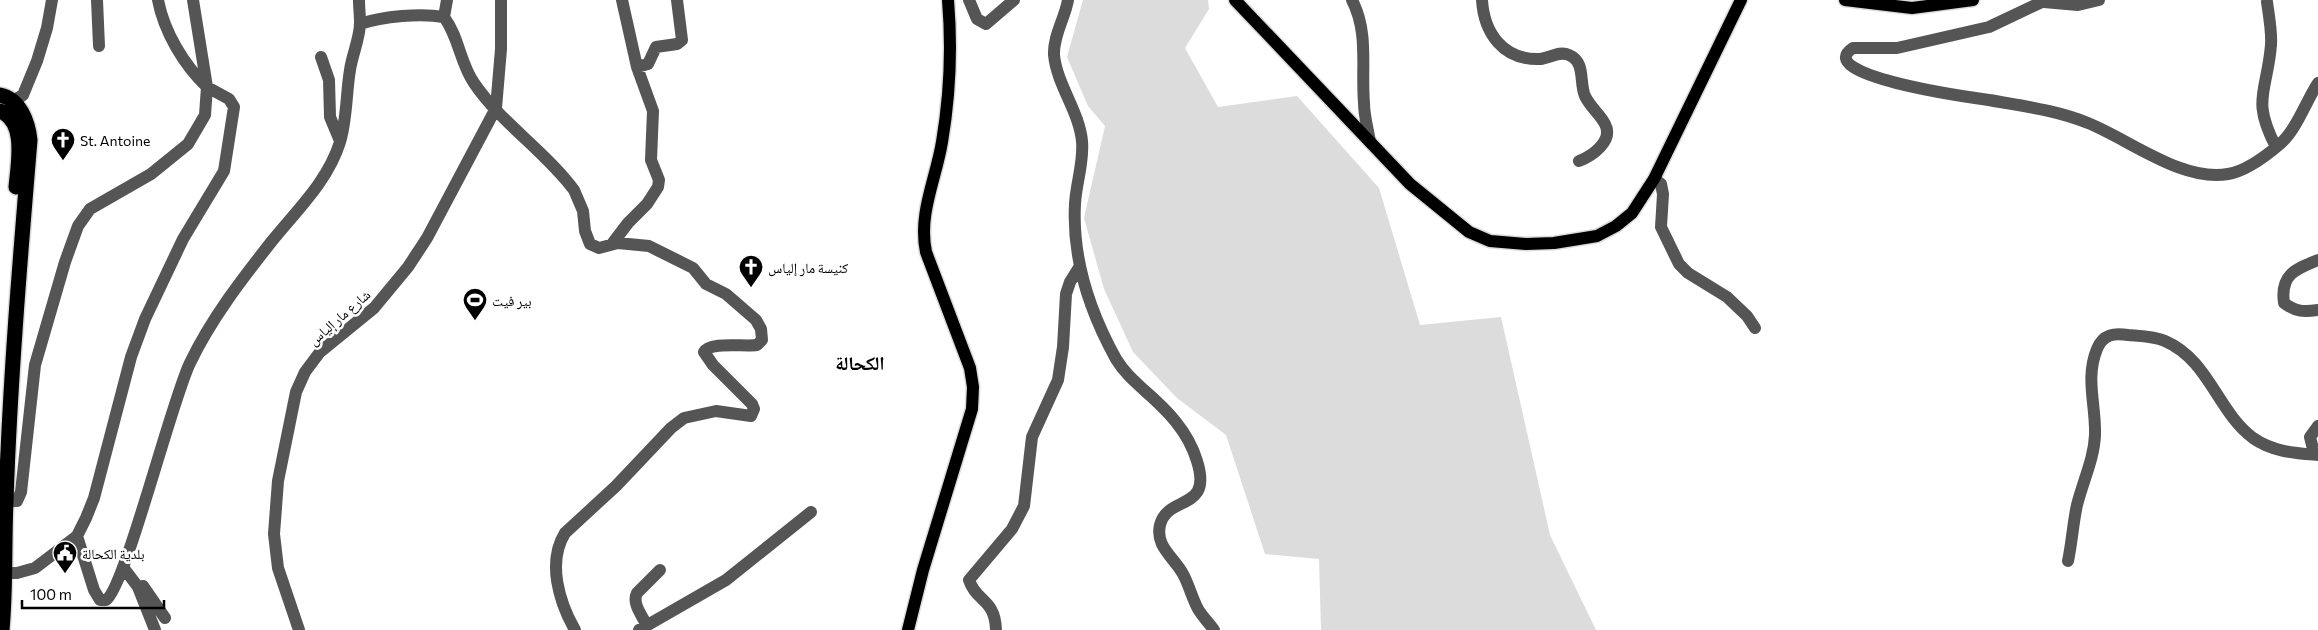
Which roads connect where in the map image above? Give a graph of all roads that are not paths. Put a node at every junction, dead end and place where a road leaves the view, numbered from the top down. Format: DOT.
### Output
graph roads {
  1 [pos="52,0"];
  2 [pos="97,0"];
  3 [pos="158,0"];
  4 [pos="193,0"];
  5 [pos="359,0"];
  6 [pos="447,0"];
  7 [pos="501,0"];
  8 [pos="622,0"];
  9 [pos="676,0"];
  10 [pos="948,0"];
  11 [pos="969,0"];
  12 [pos="1014,0"];
  13 [pos="1068,0"];
  14 [pos="1235,0"];
  15 [pos="1352,0"];
  16 [pos="1482,0"];
  17 [pos="1741,0"];
  18 [pos="1845,0"];
  19 [pos="1973,0"];
  20 [pos="2099,0"];
  21 [pos="2045,1"];
  22 [pos="2267,2"];
  23 [pos="444,17"];
  24 [pos="360,24"];
  25 [pos="98,46"];
  26 [pos="321,57"];
  27 [pos="637,67"];
  28 [pos="2318,83"];
  29 [pos="207,87"];
  30 [pos="7,98"];
  31 [pos="496,108"];
  32 [pos="0,111"];
  33 [pos="340,141"];
  34 [pos="1370,142"];
  35 [pos="2276,147"];
  36 [pos="1579,161"];
  37 [pos="1654,179"];
  38 [pos="612,244"];
  39 [pos="2318,260"];
  40 [pos="1080,266"];
  41 [pos="2318,310"];
  42 [pos="1755,328"];
  43 [pos="2318,426"];
  44 [pos="2318,454"];
  45 [pos="0,466"];
  46 [pos="6,501"];
  47 [pos="811,512"];
  48 [pos="77,536"];
  49 [pos="2068,561"];
  50 [pos="123,567"];
  51 [pos="660,570"];
  52 [pos="6,573"];
  53 [pos="134,582"];
  54 [pos="165,618"];
  55 [pos="642,627"];
  56 [pos="2,630"];
  57 [pos="155,630"];
  58 [pos="299,630"];
  59 [pos="575,630"];
  60 [pos="908,630"];
  61 [pos="996,630"];
  62 [pos="1214,630"];
  1 -- 30 [label="street"];
  2 -- 25 [label="street"];
  3 -- 29 [label="street"];
  4 -- 29 [label="street"];
  5 -- 24 [label="street"];
  6 -- 23 [label="street"];
  7 -- 31 [label="street"];
  8 -- 27 [label="street"];
  9 -- 27 [label="street"];
  10 -- 60 [label="main road"];
  11 -- 12 [label="street"];
  13 -- 40 [label="street"];
  14 -- 34 [label="main road"];
  15 -- 34 [label="street"];
  16 -- 36 [label="street"];
  17 -- 37 [label="main road"];
  18 -- 19 [label="main road"];
  20 -- 21 [label="street"];
  21 -- 35 [label="street"];
  22 -- 35 [label="street"];
  23 -- 24 [label="street"];
  23 -- 31 [label="street"];
  24 -- 33 [label="street"];
  26 -- 33 [label="street"];
  27 -- 38 [label="street"];
  28 -- 35 [label="street"];
  29 -- 46 [label="street"];
  29 -- 48 [label="street"];
  30 -- 46 [label="highway"];
  31 -- 38 [label="street"];
  31 -- 58 [label="street, شارع مار إلياس"];
  32 -- 45 [label="highway"];
  33 -- 50 [label="street"];
  34 -- 37 [label="main road"];
  37 -- 42 [label="street"];
  38 -- 59 [label="street"];
  39 -- 41 [label="street"];
  40 -- 61 [label="street"];
  40 -- 62 [label="street"];
  43 -- 44 [label="street"];
  44 -- 49 [label="street"];
  46 -- 52 [label="highway"];
  47 -- 55 [label="street"];
  48 -- 50 [label="street"];
  48 -- 52 [label="street"];
  50 -- 53 [label="street"];
  51 -- 55 [label="street"];
  52 -- 56 [label="highway"];
  53 -- 54 [label="street"];
  53 -- 57 [label="street"];
}
